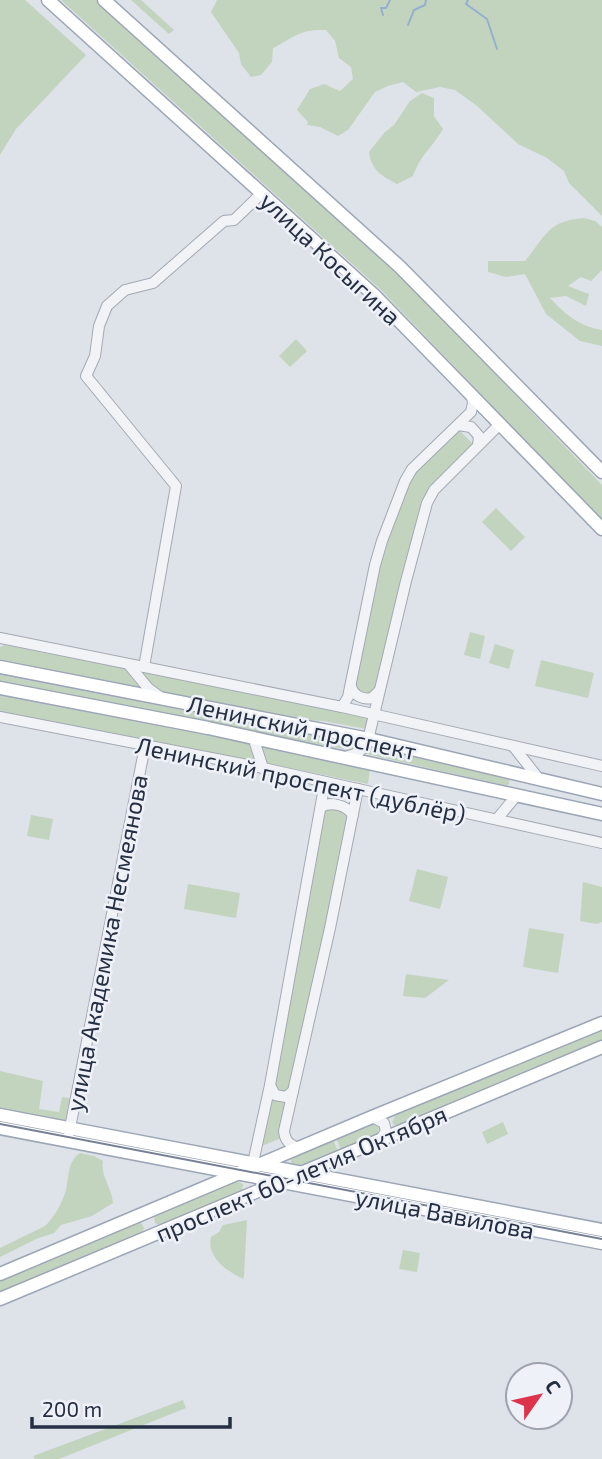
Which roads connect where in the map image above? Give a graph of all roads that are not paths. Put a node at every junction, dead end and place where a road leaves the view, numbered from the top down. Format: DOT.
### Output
graph roads {
  1 [pos="48,0"];
  2 [pos="104,0"];
  3 [pos="261,194"];
  4 [pos="471,395"];
  5 [pos="500,424"];
  6 [pos="458,425"];
  7 [pos="478,446"];
  8 [pos="602,472"];
  9 [pos="602,529"];
  10 [pos="0,638"];
  11 [pos="126,663"];
  12 [pos="0,667"];
  13 [pos="144,667"];
  14 [pos="351,685"];
  15 [pos="0,688"];
  16 [pos="380,691"];
  17 [pos="163,698"];
  18 [pos="342,707"];
  19 [pos="375,714"];
  20 [pos="0,718"];
  21 [pos="253,737"];
  22 [pos="369,740"];
  23 [pos="145,746"];
  24 [pos="513,746"];
  25 [pos="345,757"];
  26 [pos="602,766"];
  27 [pos="263,768"];
  28 [pos="539,779"];
  29 [pos="325,782"];
  30 [pos="358,789"];
  31 [pos="602,794"];
  32 [pos="517,795"];
  33 [pos="321,807"];
  34 [pos="602,814"];
  35 [pos="353,815"];
  36 [pos="497,819"];
  37 [pos="602,843"];
  38 [pos="602,1023"];
  39 [pos="602,1047"];
  40 [pos="270,1085"];
  41 [pos="293,1091"];
  42 [pos="267,1099"];
  43 [pos="291,1103"];
  44 [pos="394,1108"];
  45 [pos="0,1115"];
  46 [pos="372,1117"];
  47 [pos="0,1128"];
  48 [pos="402,1130"];
  49 [pos="68,1135"];
  50 [pos="382,1139"];
  51 [pos="298,1148"];
  52 [pos="341,1155"];
  53 [pos="257,1163"];
  54 [pos="200,1165"];
  55 [pos="302,1172"];
  56 [pos="239,1173"];
  57 [pos="346,1180"];
  58 [pos="280,1181"];
  59 [pos="203,1189"];
  60 [pos="602,1230"];
  61 [pos="602,1243"];
  62 [pos="0,1274"];
  63 [pos="0,1299"];
  1 -- 3 [label="main road, улица Косыгина"];
  2 -- 8 [label="main road, улица Косыгина"];
  3 -- 4 [label="main road, улица Косыгина"];
  3 -- 13 [label="street"];
  4 -- 5 [label="main road, улица Косыгина"];
  4 -- 6 [label="street"];
  5 -- 7 [label="street"];
  5 -- 9 [label="main road, улица Косыгина"];
  6 -- 7 [label="street"];
  6 -- 14 [label="street"];
  7 -- 16 [label="street"];
  10 -- 11 [label="street"];
  11 -- 13 [label="street"];
  11 -- 17 [label="street"];
  12 -- 17 [label="main road, Ленинский проспект"];
  13 -- 18 [label="street"];
  14 -- 16 [label="street"];
  14 -- 18 [label="street"];
  15 -- 21 [label="main road, Ленинский проспект"];
  16 -- 19 [label="street"];
  17 -- 22 [label="main road, Ленинский проспект"];
  18 -- 19 [label="street"];
  19 -- 22 [label="street"];
  19 -- 24 [label="street"];
  20 -- 23 [label="street, Ленинский проспект (дублёр)"];
  21 -- 25 [label="main road, Ленинский проспект"];
  21 -- 27 [label="street"];
  22 -- 25 [label="street"];
  22 -- 28 [label="main road, Ленинский проспект"];
  23 -- 27 [label="street, Ленинский проспект (дублёр)"];
  23 -- 49 [label="street, улица Академика Несмеянова"];
  24 -- 26 [label="street"];
  24 -- 28 [label="street"];
  25 -- 32 [label="main road, Ленинский проспект"];
  27 -- 29 [label="street, Ленинский проспект (дублёр)"];
  28 -- 31 [label="main road, Ленинский проспект"];
  29 -- 30 [label="street, Ленинский проспект (дублёр)"];
  29 -- 33 [label="street"];
  30 -- 35 [label="street"];
  30 -- 36 [label="street, Ленинский проспект (дублёр)"];
  32 -- 34 [label="main road, Ленинский проспект"];
  32 -- 36 [label="street"];
  33 -- 35 [label="street"];
  33 -- 40 [label="street"];
  35 -- 41 [label="street"];
  36 -- 37 [label="street, Ленинский проспект (дублёр)"];
  38 -- 44 [label="main road, проспект 60-летия Октября"];
  39 -- 48 [label="main road, проспект 60-летия Октября"];
  40 -- 41 [label="street"];
  40 -- 42 [label="street"];
  41 -- 43 [label="street"];
  42 -- 43 [label="street"];
  42 -- 53 [label="street"];
  43 -- 51 [label="street"];
  44 -- 46 [label="main road, проспект 60-летия Октября"];
  44 -- 48 [label="street"];
  45 -- 49 [label="main road, улица Вавилова"];
  46 -- 50 [label="street"];
  46 -- 51 [label="main road, проспект 60-летия Октября"];
  47 -- 49 [label="main road, улица Вавилова"];
  48 -- 50 [label="main road, проспект 60-летия Октября"];
  49 -- 53 [label="main road, улица Вавилова"];
  49 -- 54 [label="main road, улица Вавилова"];
  50 -- 52 [label="main road, проспект 60-летия Октября"];
  51 -- 53 [label="main road, проспект 60-летия Октября"];
  52 -- 55 [label="main road, проспект 60-летия Октября"];
  52 -- 57 [label="main road"];
  53 -- 55 [label="main road, улица Вавилова"];
  53 -- 56 [label="main road, проспект 60-летия Октября"];
  54 -- 56 [label="main road, улица Вавилова"];
  54 -- 59 [label="main road"];
  55 -- 57 [label="main road, улица Вавилова"];
  55 -- 58 [label="main road, проспект 60-летия Октября"];
  56 -- 58 [label="main road, улица Вавилова"];
  56 -- 59 [label="main road, проспект 60-летия Октября"];
  57 -- 60 [label="main road, улица Вавилова"];
  58 -- 61 [label="main road, улица Вавилова"];
  58 -- 63 [label="main road, проспект 60-летия Октября"];
  59 -- 62 [label="main road, проспект 60-летия Октября"];
}
